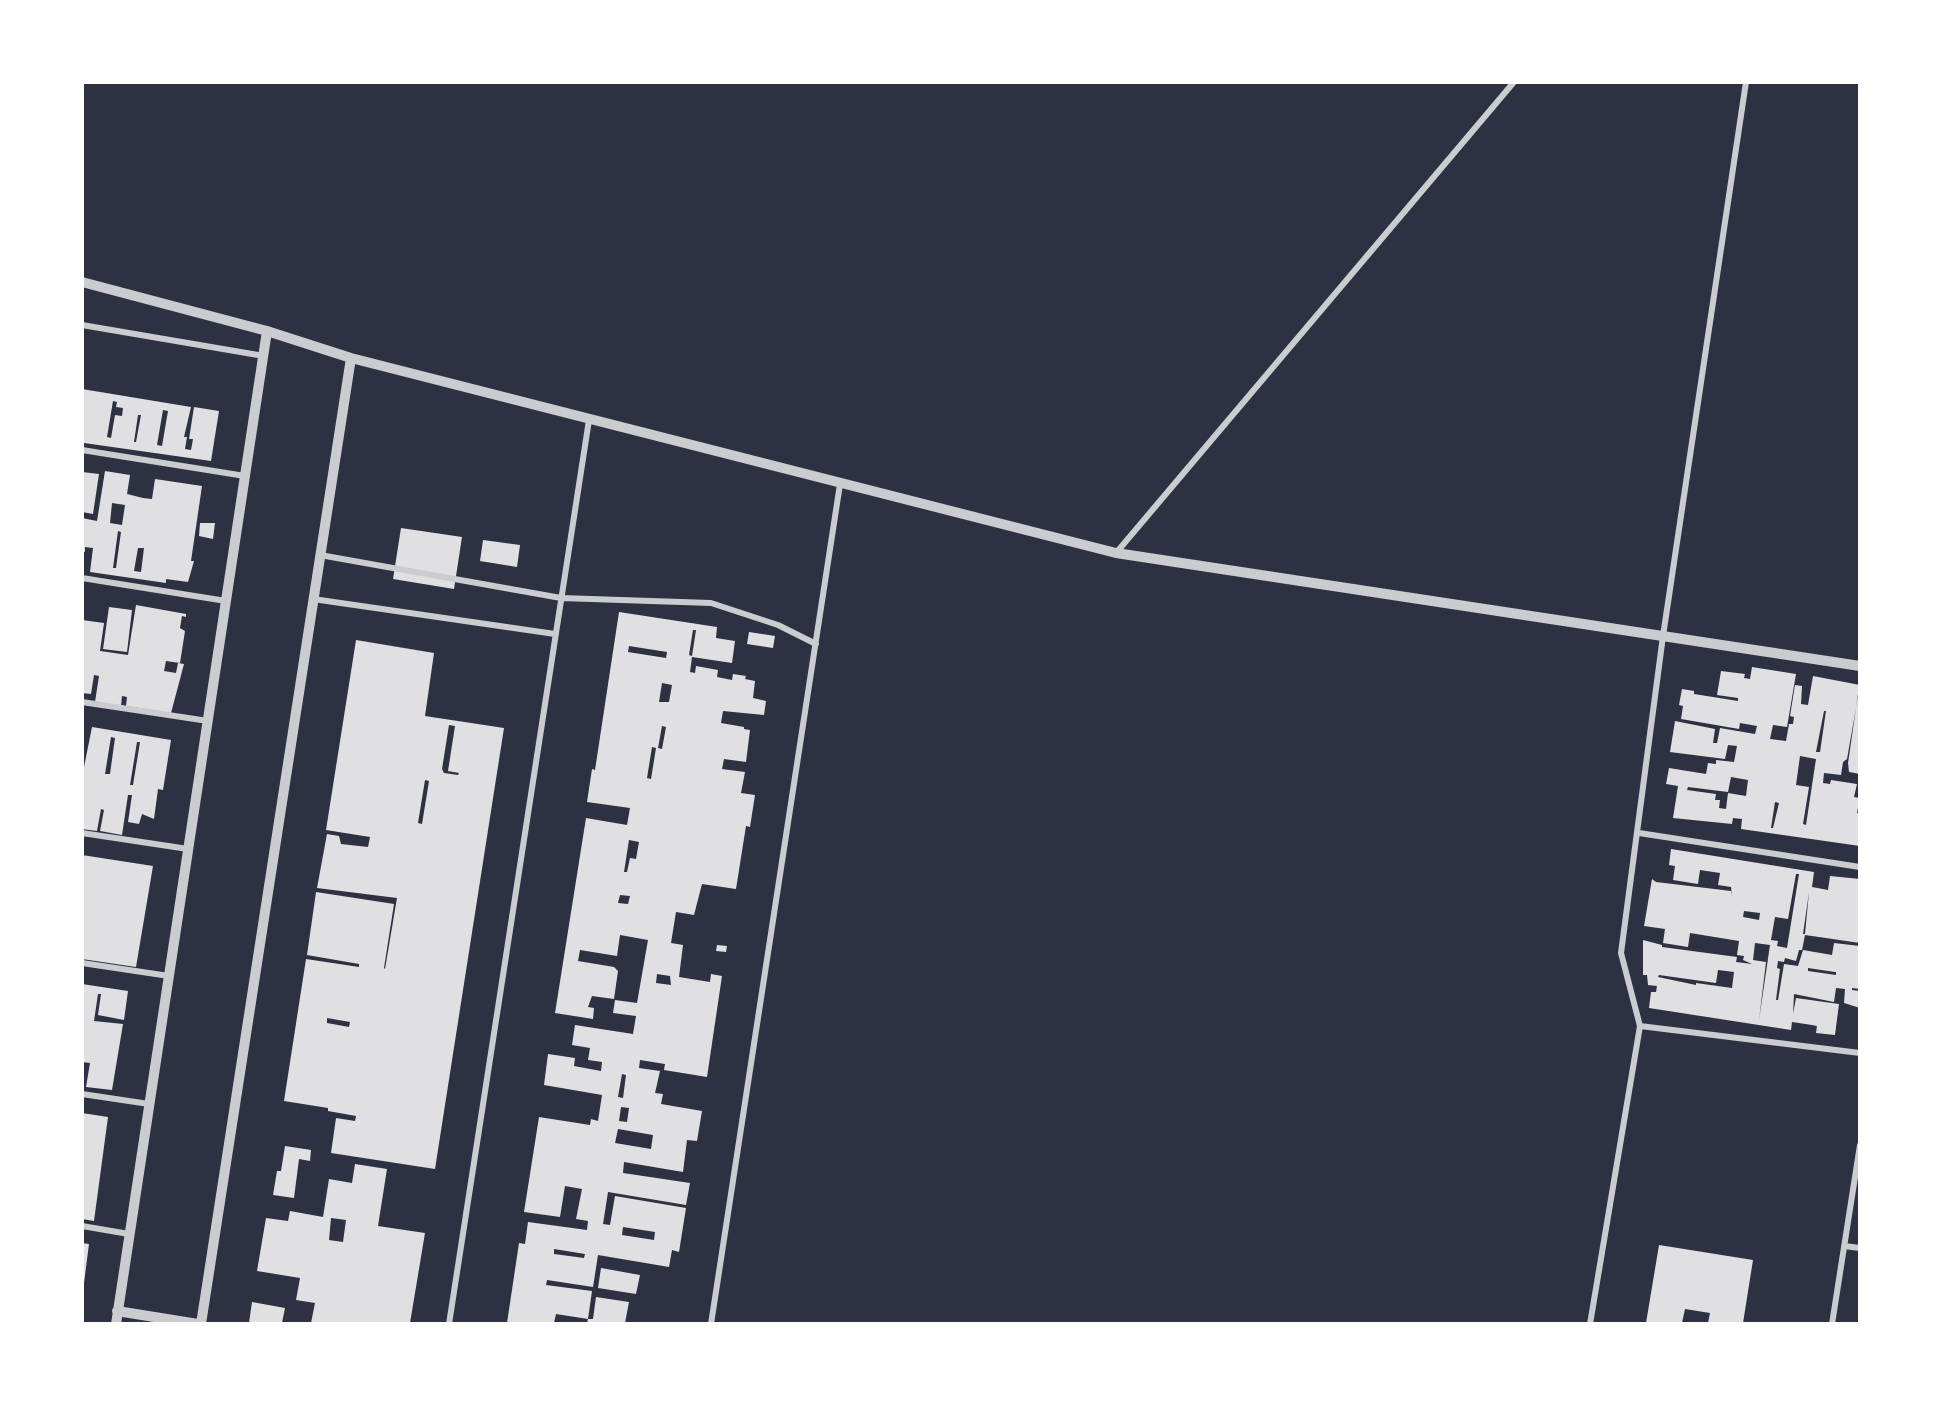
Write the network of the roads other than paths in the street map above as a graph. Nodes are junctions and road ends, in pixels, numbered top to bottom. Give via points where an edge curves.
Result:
1 (1514, 82) edge
2 (1746, 82) edge
3 (82, 282) edge
4 (82, 325) edge
5 (267, 331) junction
6 (264, 356) junction
7 (351, 358) junction
8 (589, 420) junction
9 (82, 450) edge
10 (245, 476) junction
11 (840, 484) junction
12 (1116, 553) junction
13 (320, 555) junction
14 (82, 578) edge
15 (561, 598) junction
16 (313, 599) junction
17 (226, 601) junction
18 (555, 634) junction
19 (1663, 636) junction
20 (816, 644) junction
21 (1860, 666) edge
22 (82, 702) edge
23 (208, 721) junction
24 (82, 833) edge
25 (1639, 833) junction
26 (188, 849) junction
27 (1860, 867) edge
28 (82, 963) edge
29 (169, 976) junction
30 (1640, 1026) junction
31 (1860, 1053) edge
32 (82, 1094) edge
33 (149, 1104) junction
34 (1860, 1145) edge
35 (82, 1226) edge
36 (129, 1234) junction
37 (1844, 1246) junction
38 (1860, 1248) edge
39 (117, 1311) junction
40 (116, 1323) edge
41 (199, 1323) edge
42 (449, 1323) edge
43 (711, 1323) edge
44 (1590, 1323) edge
45 (1832, 1323) edge

1 - 12 street
2 - 19 street
3 - 5 street
4 - 6 street
5 - 6 street
5 - 7 street
6 - 10 street
7 - 8 street
7 - 13 street
8 - 11 street
8 - 15 street
9 - 10 street
10 - 17 street
11 - 12 street
11 - 20 street
12 - 19 street
13 - 15 street
13 - 16 street
14 - 17 street
15 - 18 street
15 - 20 street via 711,603 778,625
16 - 18 street
16 - 41 street
17 - 23 street
18 - 42 street
19 - 21 street
19 - 25 street
20 - 43 street
22 - 23 street
23 - 26 street
24 - 26 street
25 - 27 street
25 - 30 street via 1621,953
26 - 29 street
28 - 29 street
29 - 33 street
30 - 31 street
30 - 44 street
32 - 33 street
33 - 36 street
34 - 37 street
35 - 36 street
36 - 39 street
37 - 38 street
37 - 45 street
39 - 40 street
39 - 41 street

